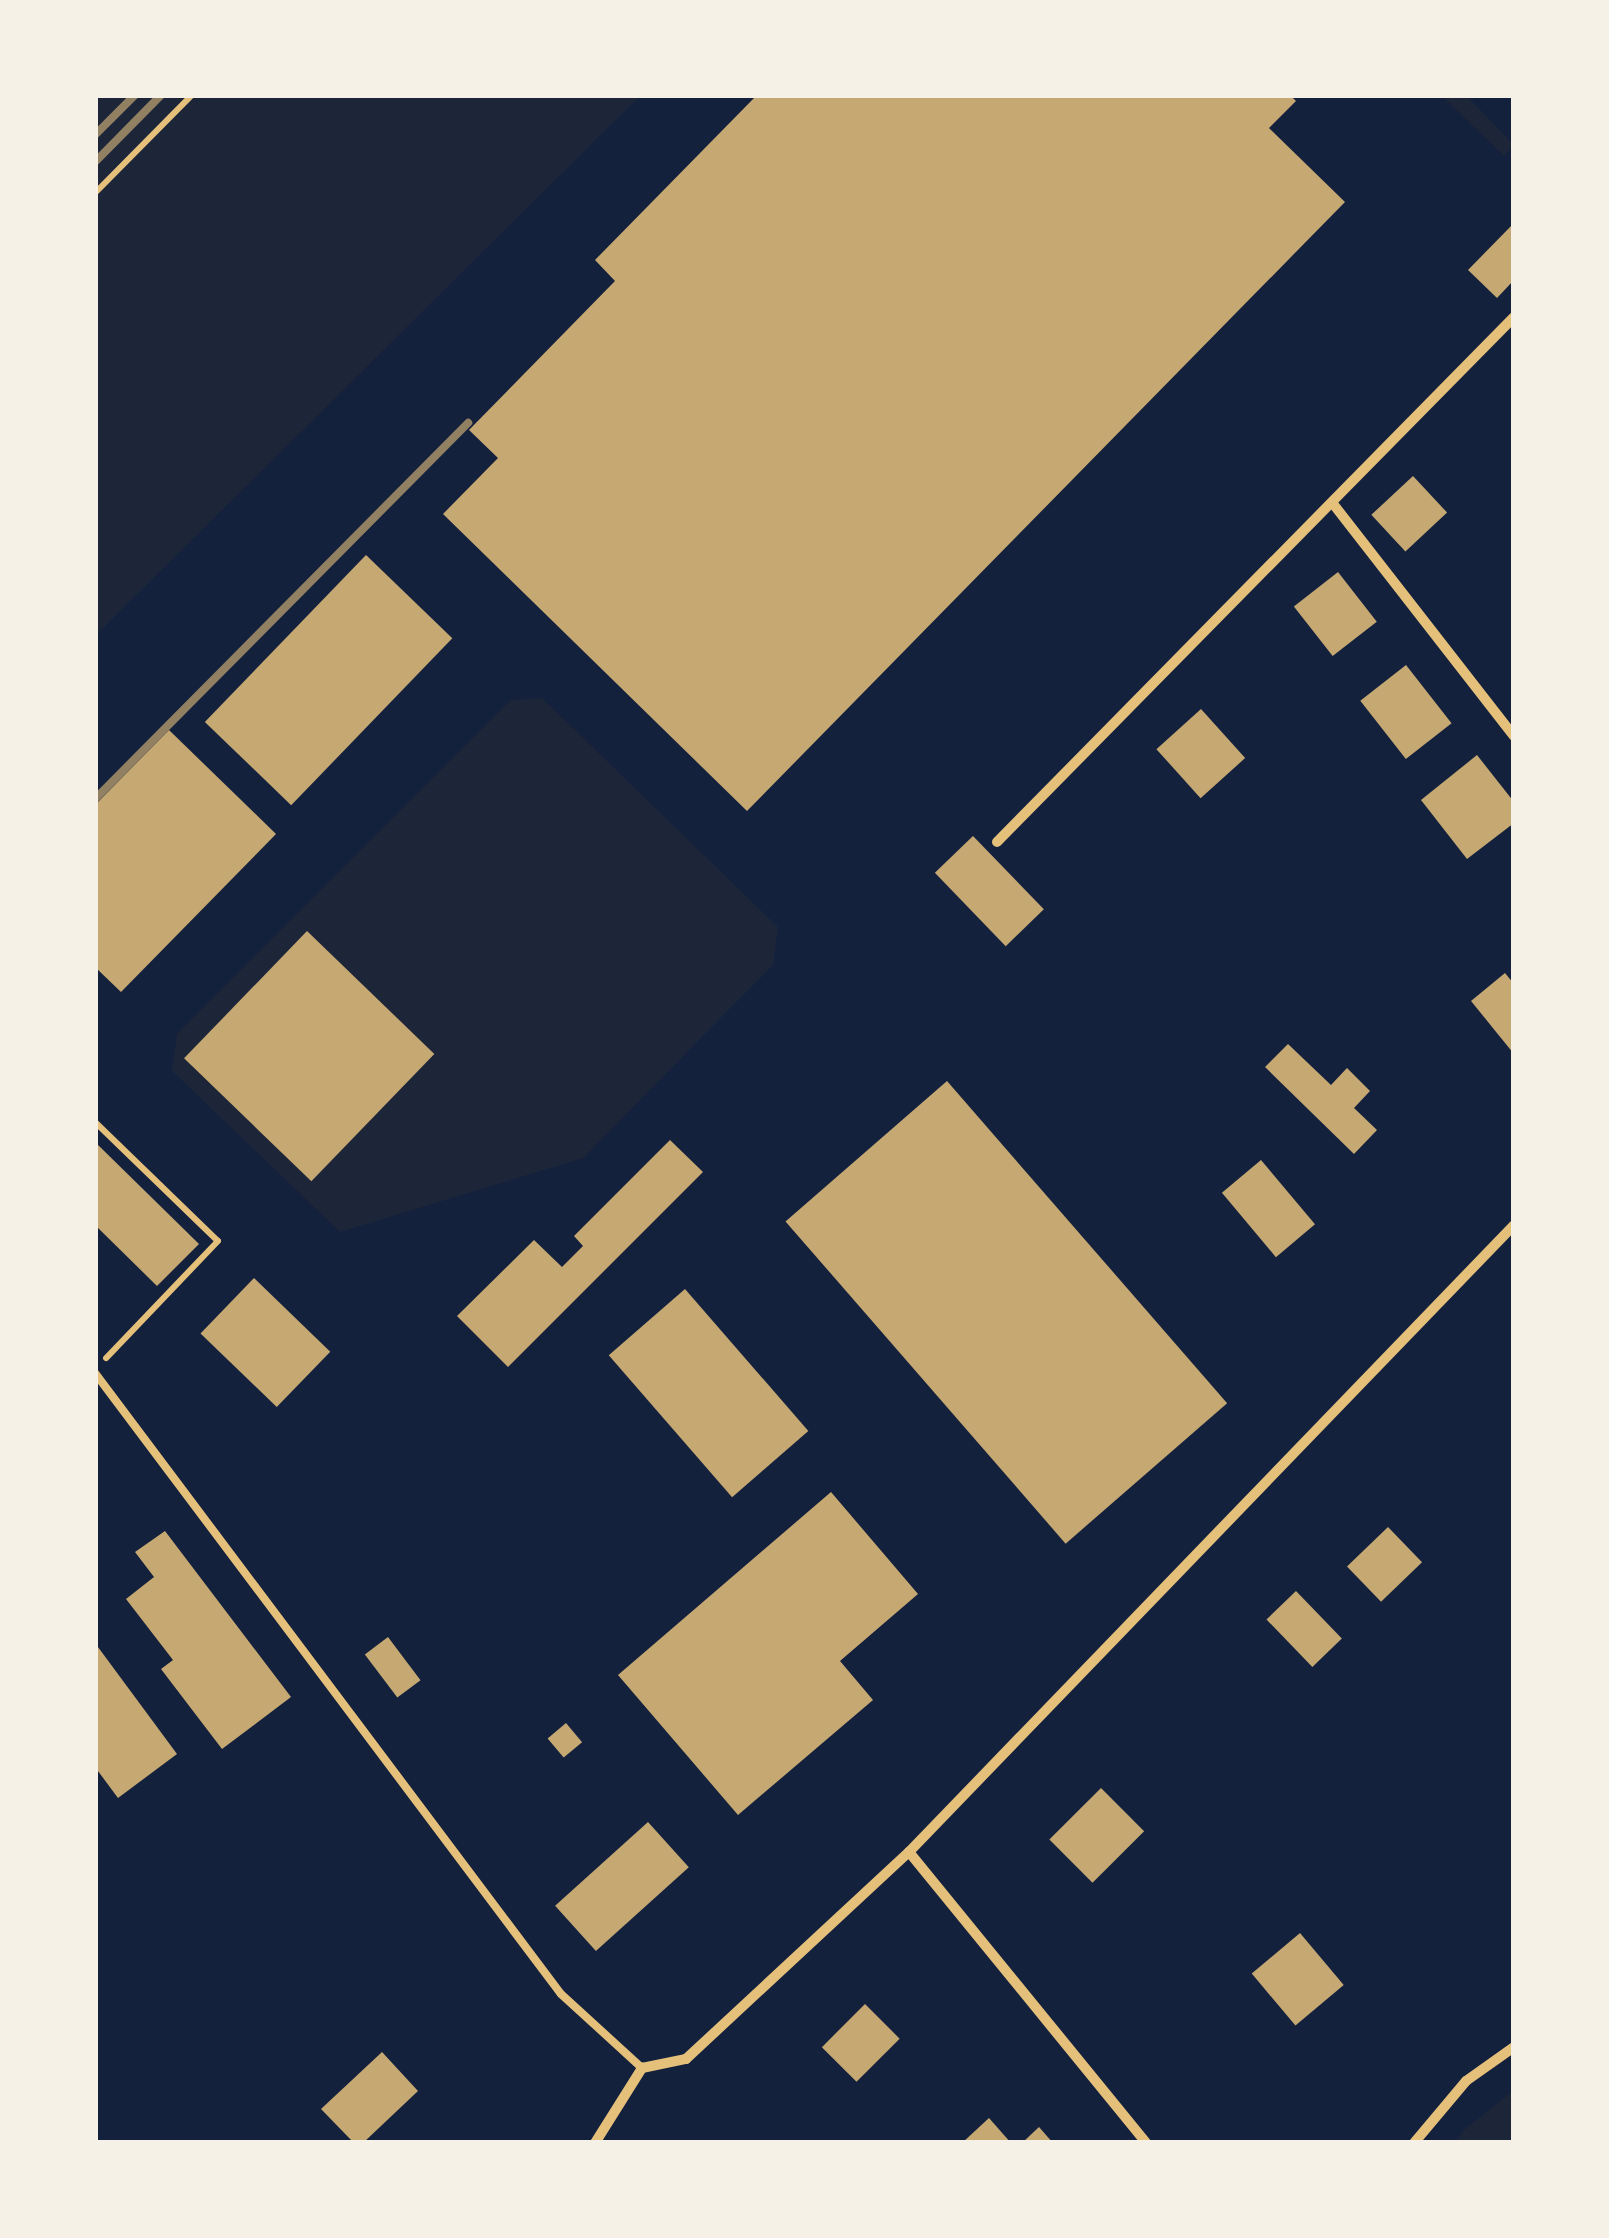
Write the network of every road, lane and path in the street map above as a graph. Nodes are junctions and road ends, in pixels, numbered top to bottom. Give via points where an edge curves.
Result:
1 (192, 95) edge
2 (95, 193) edge
3 (1514, 317) edge
4 (1334, 505) junction
5 (1514, 736) edge
6 (998, 842) dead end
7 (95, 1122) edge
8 (1514, 1225) edge
9 (95, 1372) edge
10 (909, 1852) junction
11 (1514, 2047) edge
12 (642, 2068) junction
13 (595, 2143) edge
14 (1146, 2143) edge
15 (1414, 2143) edge

1 - 2 path
3 - 4 street
4 - 5 street
4 - 6 street
7 - 9 path via 218,1241
8 - 10 street
9 - 12 lane via 561,1994
10 - 12 street via 686,2059
10 - 14 street
11 - 15 street via 1466,2081
12 - 13 street

